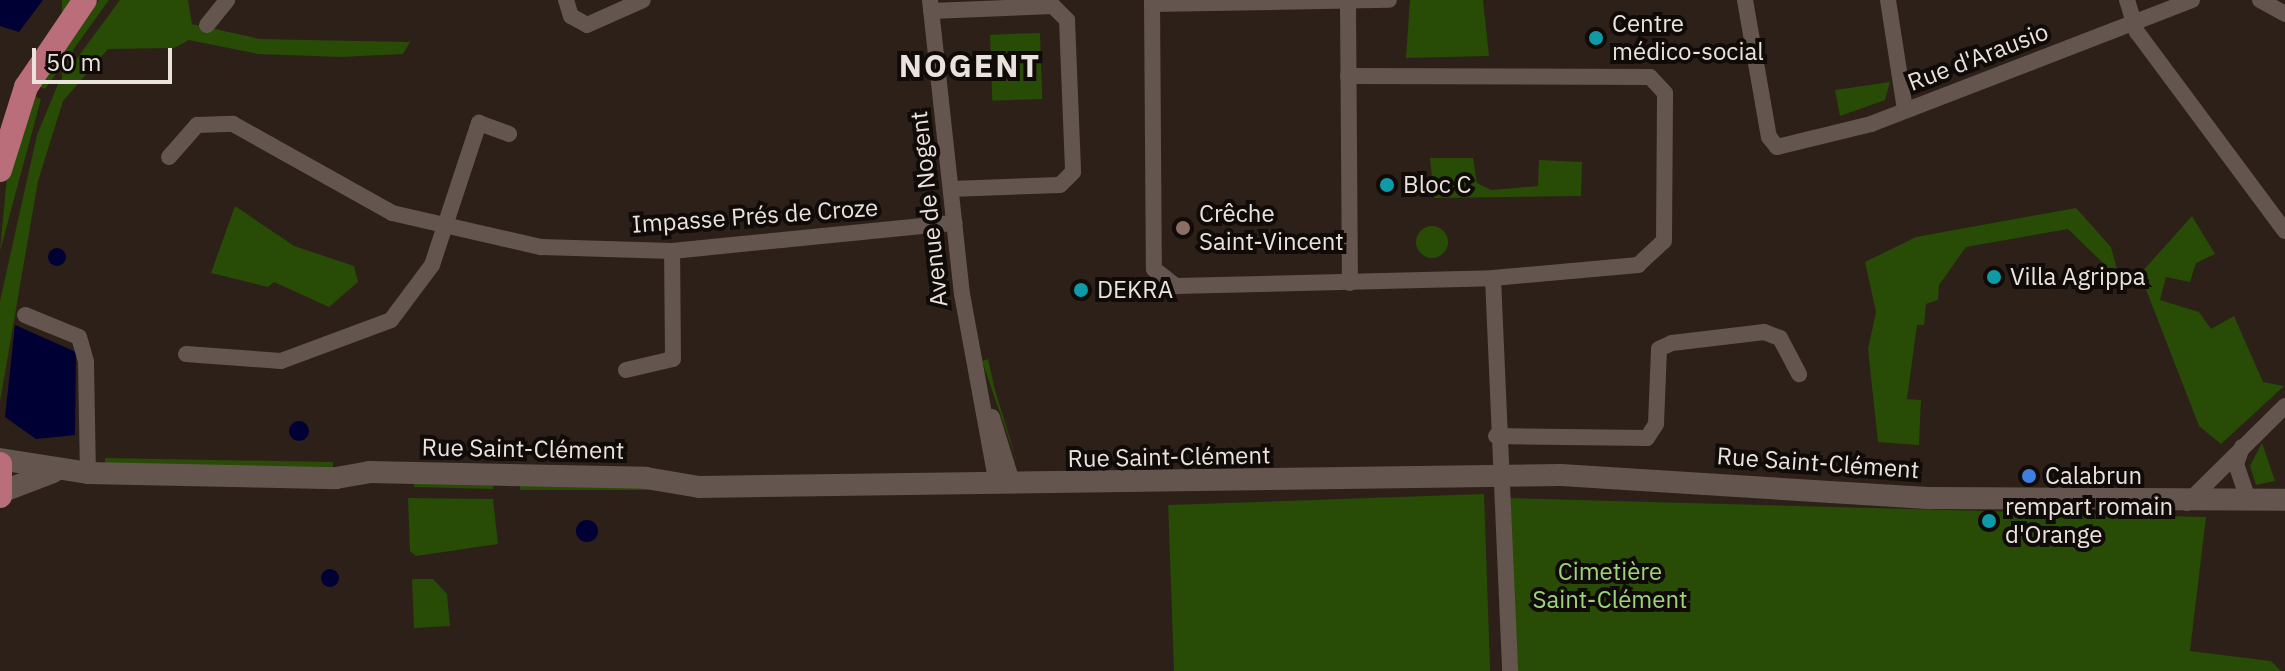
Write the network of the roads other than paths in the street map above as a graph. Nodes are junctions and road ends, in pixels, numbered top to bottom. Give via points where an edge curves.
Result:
1 (85, 0) edge
2 (227, 0) edge
3 (566, 0) edge
4 (643, 0) edge
5 (1389, 0) edge
6 (1745, 0) edge
7 (1888, 0) edge
8 (2127, 0) edge
9 (2192, 0) edge
10 (2260, 0) edge
11 (1152, 2) edge
12 (1348, 4) junction
13 (930, 6) edge
14 (2285, 14) edge
15 (2134, 22) junction
16 (207, 25) dead end
17 (1348, 76) junction
18 (1905, 110) junction
19 (509, 134) dead end
20 (169, 157) dead end
21 (0, 170) edge
22 (951, 189) junction
23 (955, 223) junction
24 (446, 227) junction
25 (2285, 231) edge
26 (672, 251) junction
27 (1493, 278) junction
28 (1350, 283) junction
29 (25, 315) dead end
30 (186, 354) dead end
31 (626, 370) dead end
32 (1799, 374) dead end
33 (2285, 406) edge
34 (1496, 436) junction
35 (2242, 447) junction
36 (0, 462) edge
37 (54, 472) junction
38 (88, 473) junction
39 (1496, 481) junction
40 (1005, 485) junction
41 (1, 494) edge
42 (2285, 500) edge
43 (2249, 502) junction
44 (2187, 503) junction
45 (1510, 671) edge

1 - 21 main road via 26,87
2 - 16 street
3 - 4 street via 571,16 587,25
5 - 12 street
6 - 18 street, Rue d'Arausio via 1769,137 1777,147
7 - 18 street
8 - 15 street
9 - 15 street, Rue d'Arausio
10 - 14 street
11 - 12 street
11 - 28 street via 1154,269 1176,286
12 - 17 street
13 - 22 street, Avenue de Nogent
13 - 22 street via 1053,6 1067,20 1073,172 1060,185
15 - 18 street, Rue d'Arausio
15 - 25 street
17 - 27 street via 1650,77 1665,93 1664,241 1638,265
17 - 28 street
19 - 24 street via 479,123
20 - 24 street, Impasse Prés de Croze via 197,125 233,124 392,213
22 - 23 street, Avenue de Nogent
23 - 26 street, Impasse Prés de Croze
23 - 40 street, Avenue de Nogent via 974,365
24 - 26 street, Impasse Prés de Croze via 541,247
24 - 30 street via 414,293 391,320 358,338 281,361
26 - 31 street via 673,359
27 - 28 street
27 - 34 street
29 - 38 street via 79,337 86,362
32 - 34 street via 1780,338 1764,332 1672,343 1659,349 1656,424 1647,438
33 - 35 street
34 - 39 street
35 - 43 street via 2236,464
35 - 44 street
36 - 37 main road, Rue Saint-Clément
36 - 41 main road
37 - 38 main road, Rue Saint-Clément
37 - 41 main road, Rue Saint-Clément
38 - 40 main road, Rue Saint-Clément via 646,478 712,487
39 - 40 main road, Rue Saint-Clément
39 - 44 main road, Rue Saint-Clément via 1561,475 1931,498
39 - 45 street
42 - 43 main road, Rue Saint-Clément
43 - 44 main road, Rue Saint-Clément

